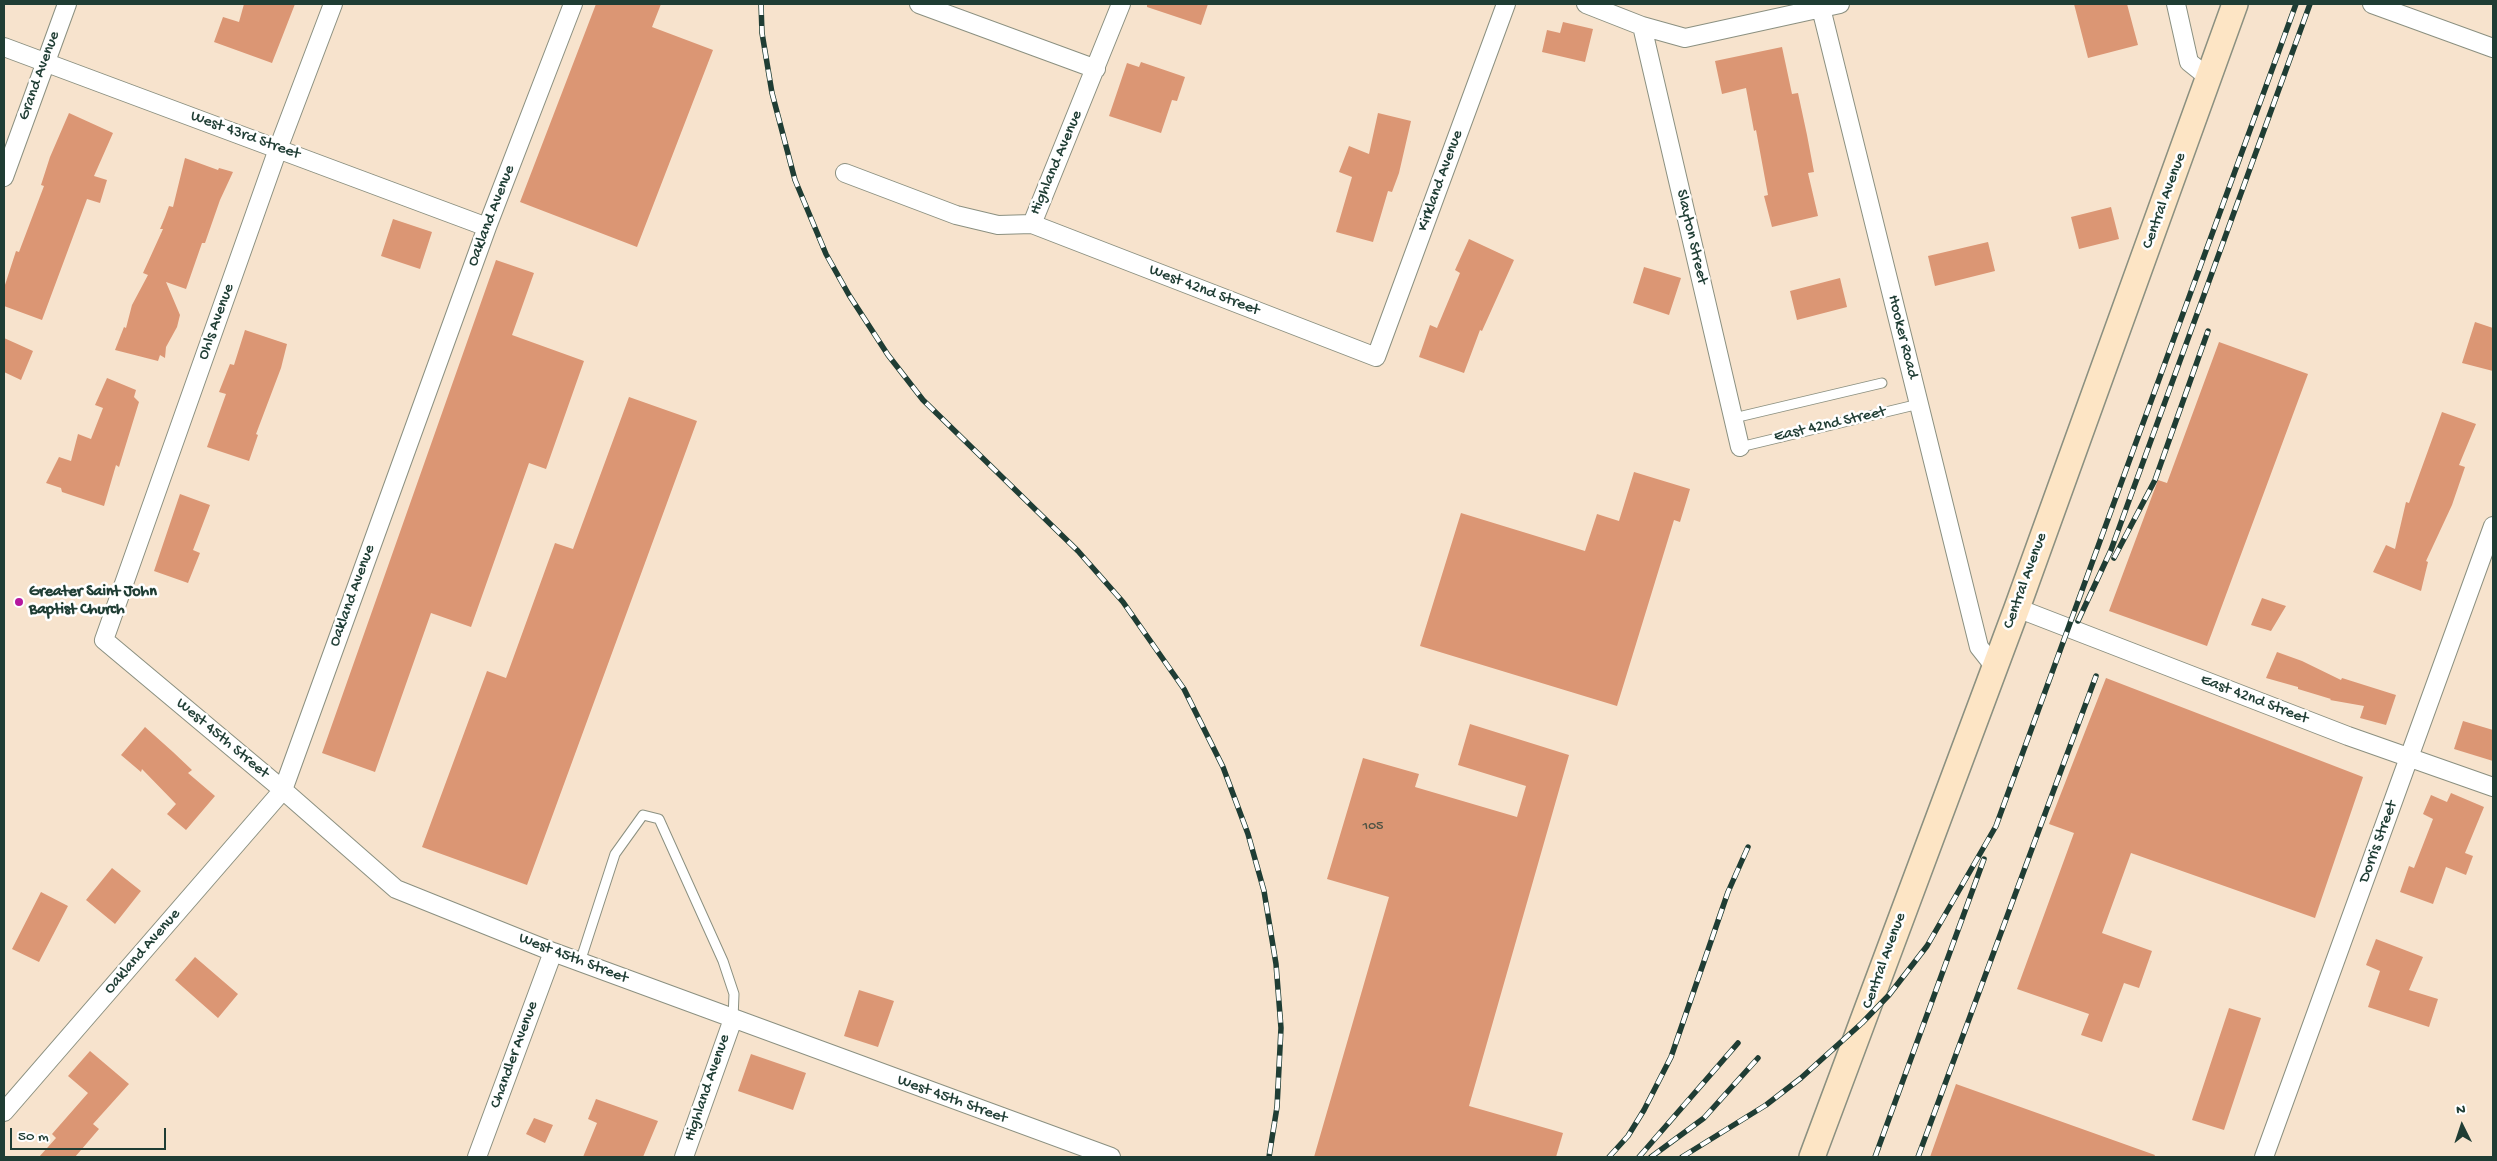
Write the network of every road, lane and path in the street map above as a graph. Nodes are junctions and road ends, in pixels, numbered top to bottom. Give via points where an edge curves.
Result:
1 (67, 4) edge
2 (333, 4) edge
3 (573, 4) edge
4 (919, 4) edge
5 (1121, 4) edge
6 (1506, 4) edge
7 (1586, 4) edge
8 (1840, 4) edge
9 (2176, 4) edge
10 (2236, 4) edge
11 (2372, 4) edge
12 (1821, 6) edge
13 (1642, 26) junction
14 (4, 46) edge
15 (2493, 48) edge
16 (45, 62) junction
17 (1096, 69) junction
18 (2209, 78) junction
19 (278, 148) junction
20 (844, 173) dead end
21 (4, 176) edge
22 (1032, 224) junction
23 (487, 227) junction
24 (1376, 357) joint
25 (1882, 383) dead end
26 (1919, 404) junction
27 (1734, 418) junction
28 (1740, 447) joint
29 (2493, 526) edge
30 (2017, 608) junction
31 (104, 640) joint
32 (1994, 666) junction
33 (2410, 756) junction
34 (2493, 787) edge
35 (283, 790) junction
36 (553, 952) junction
37 (580, 962) junction
38 (732, 1019) junction
39 (4, 1112) edge
40 (1072, 1151) edge
41 (477, 1157) edge
42 (684, 1157) edge
43 (1111, 1157) edge
44 (1812, 1157) edge
45 (2264, 1157) edge

1 - 16 street, Grand Avenue
2 - 19 street, Ohls Avenue
3 - 23 street, Oakland Avenue
4 - 17 street
5 - 17 street, Highland Avenue
6 - 24 street, Kirkland Avenue
7 - 13 street
8 - 12 street
9 - 18 street via 2189,62
10 - 18 street, Central Avenue
11 - 15 street
12 - 13 street via 1685,38
12 - 26 street, Hooker Road
13 - 27 street, Slayton Street
14 - 16 street, West 43rd Street
16 - 19 street, West 43rd Street
16 - 21 street, Grand Avenue
17 - 22 street, Highland Avenue
18 - 30 street, Central Avenue
19 - 23 street, West 43rd Street
19 - 31 street, Ohls Avenue
20 - 22 street, Highland Avenue via 956,215 998,225
22 - 24 street, West 42nd Street
23 - 35 street, Oakland Avenue
25 - 27 lane
26 - 28 lane, East 42nd Street
26 - 32 street, Hooker Road via 1979,647
27 - 28 street, Slayton Street
29 - 33 street, Dorris Street
30 - 32 street, Central Avenue
30 - 33 street, East 42nd Street via 2348,736
31 - 35 street, West 45th Street
32 - 44 street, Central Avenue
33 - 34 street, East 42nd Street
33 - 45 street, Dorris Street
35 - 36 street, West 45th Street via 396,889
35 - 39 street, Oakland Avenue
36 - 37 street, West 45th Street
36 - 41 street, Chandler Avenue
37 - 38 street, West 45th Street
37 - 38 lane via 615,854 643,815 659,819 723,962 734,994
38 - 40 street, West 45th Street
38 - 42 street, Highland Avenue
40 - 43 street, West 45th Street

